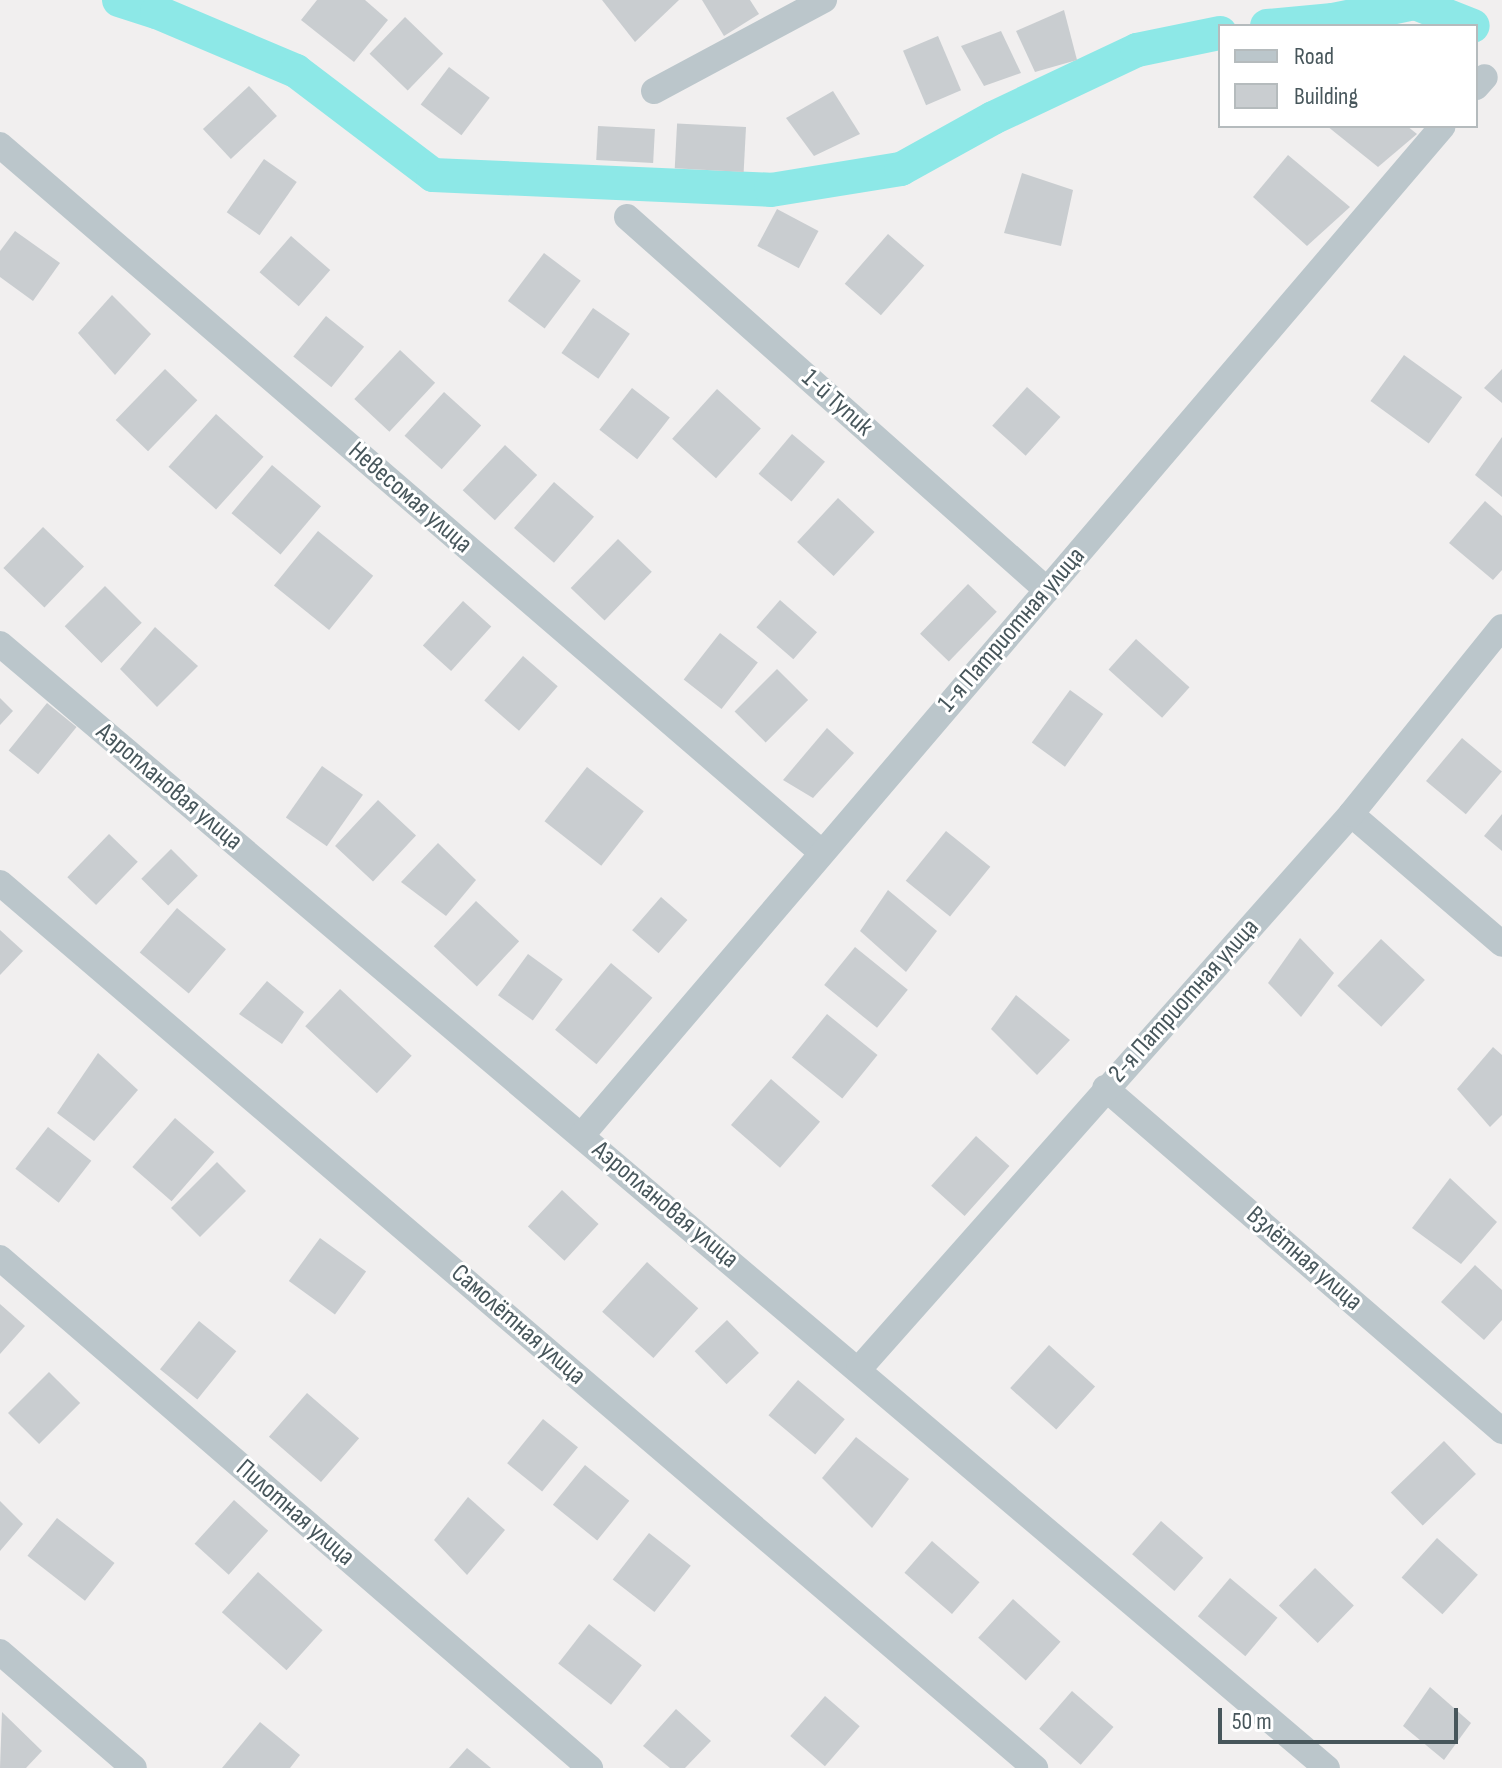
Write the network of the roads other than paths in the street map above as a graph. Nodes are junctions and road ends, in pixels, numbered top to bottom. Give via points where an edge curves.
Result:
1 (824, 0) edge
2 (654, 91) dead end
3 (1441, 128) edge
4 (0, 145) edge
5 (627, 217) dead end
6 (1047, 590) junction
7 (1502, 627) edge
8 (0, 644) edge
9 (1351, 814) junction
10 (821, 852) junction
11 (0, 883) edge
12 (1502, 944) edge
13 (1105, 1088) junction
14 (582, 1135) junction
15 (0, 1258) edge
16 (859, 1369) junction
17 (1502, 1431) edge
18 (0, 1652) edge
19 (134, 1768) edge
20 (590, 1768) edge
21 (1035, 1768) edge
22 (1327, 1768) edge

1 - 2 street
3 - 6 street, 1-я Патриотная улица
4 - 10 street, Невесомая улица
5 - 6 street, 1-й Тупик
6 - 10 street, 1-я Патриотная улица
7 - 9 street, 2-я Патриотная улица
8 - 14 street, Аэроплановая улица
9 - 12 street
9 - 13 street, 2-я Патриотная улица
10 - 14 street, 1-я Патриотная улица
11 - 21 street, Самолётная улица
13 - 16 street, 2-я Патриотная улица
13 - 17 street, Взлётная улица
14 - 16 street, Аэроплановая улица
15 - 20 street, Пилотная улица
16 - 22 street, Аэроплановая улица
18 - 19 street

